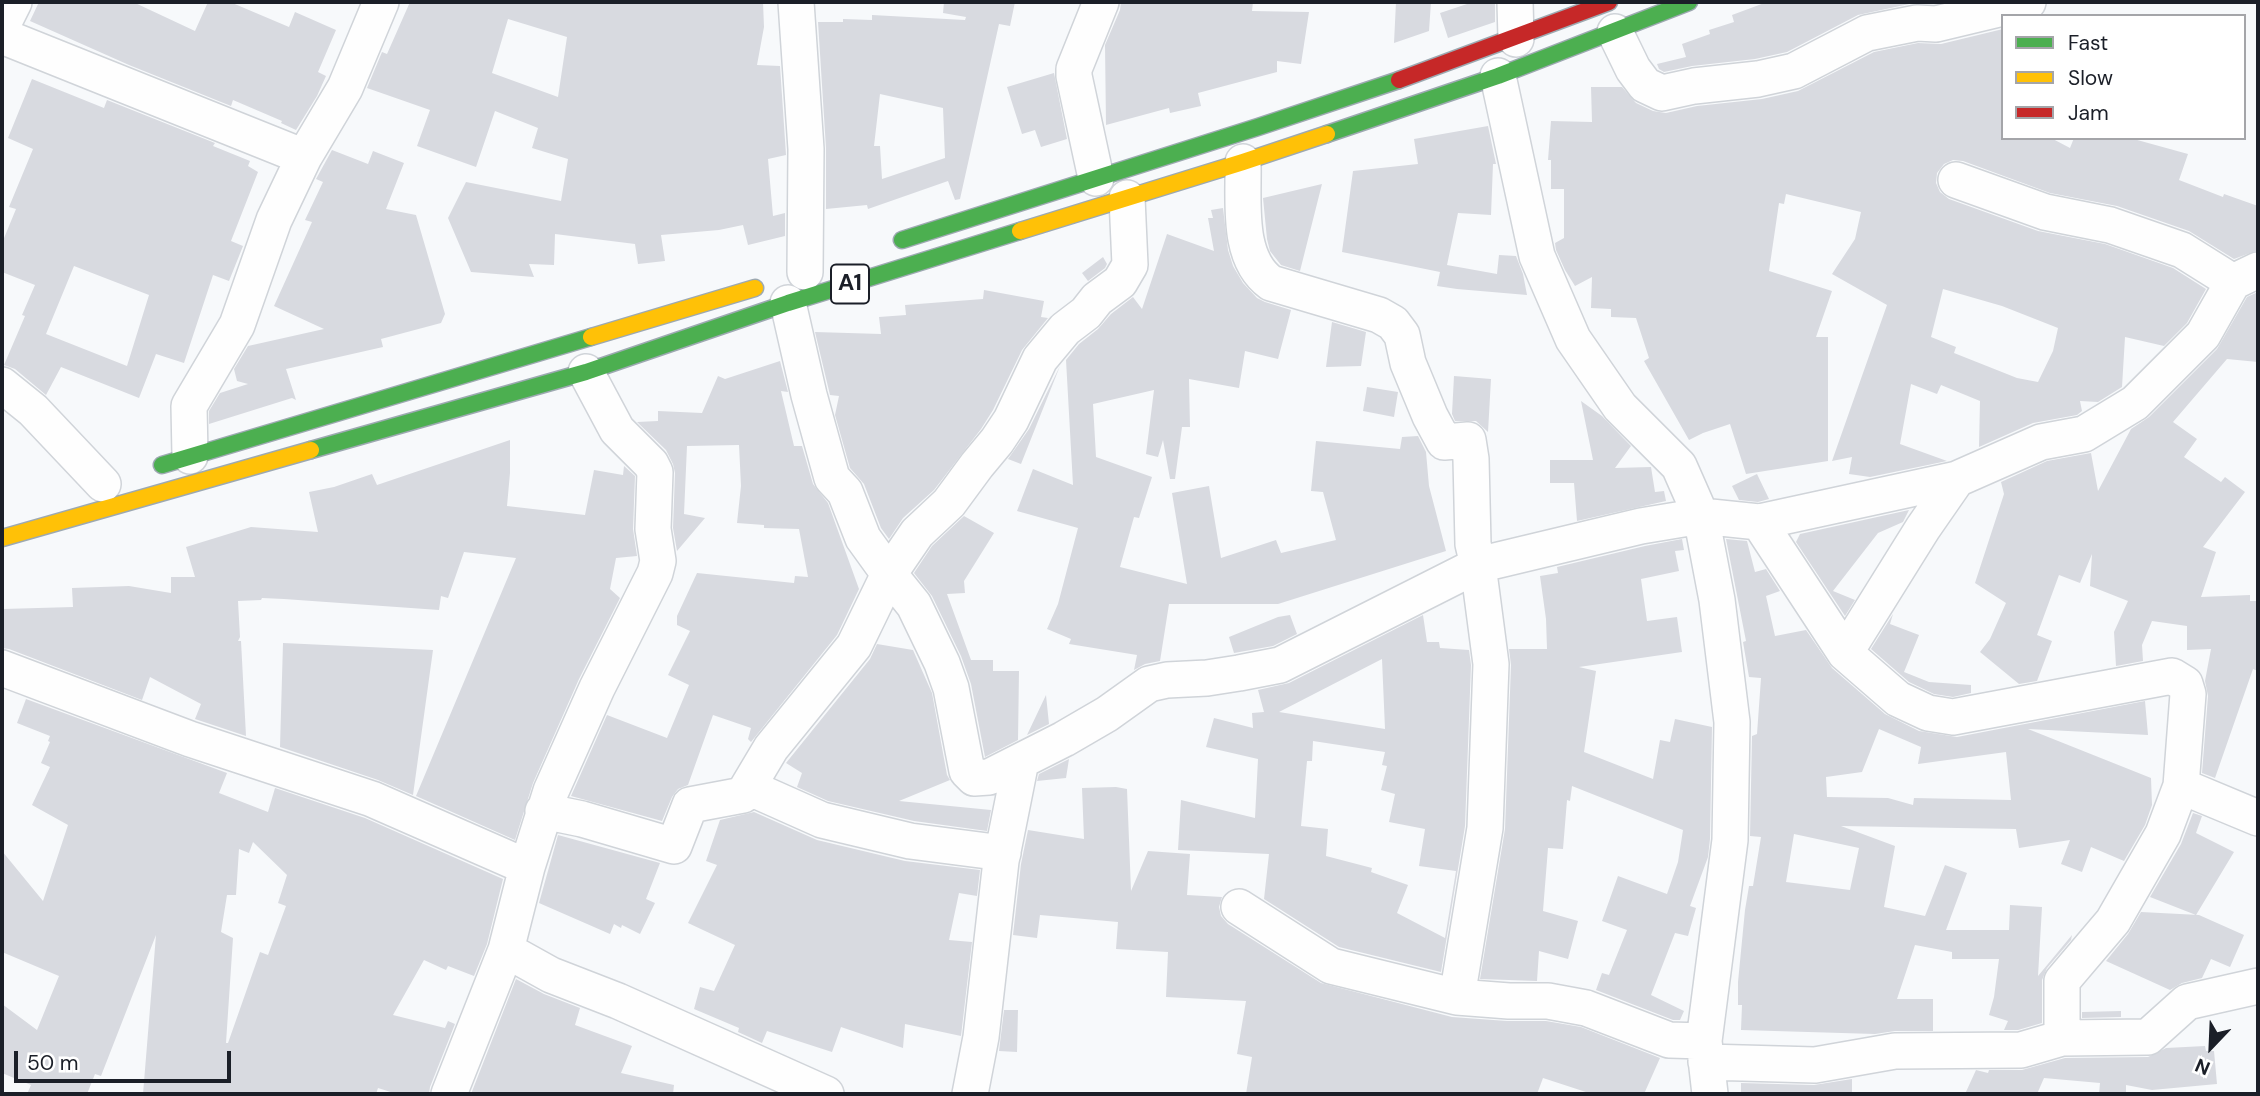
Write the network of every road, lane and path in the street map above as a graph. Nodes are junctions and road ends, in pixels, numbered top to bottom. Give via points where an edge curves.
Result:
1 (14, 2) edge
2 (381, 2) edge
3 (796, 2) edge
4 (1101, 2) edge
5 (1515, 2) edge
6 (1689, 2) edge
7 (2028, 2) edge
8 (1612, 17) edge
9 (2, 26) edge
10 (2, 36) edge
11 (1516, 39) junction
12 (1498, 76) junction
13 (303, 157) junction
14 (1243, 162) junction
15 (1096, 178) junction
16 (1956, 180) dead end
17 (1127, 198) junction
18 (884, 246) dead end
19 (2246, 276) edge
20 (795, 280) junction
21 (586, 372) junction
22 (2, 386) edge
23 (190, 456) junction
24 (153, 468) dead end
25 (1957, 479) junction
26 (103, 484) dead end
27 (1701, 516) junction
28 (1759, 522) junction
29 (2, 538) edge
30 (1478, 565) junction
31 (889, 574) junction
32 (1845, 653) junction
33 (2, 668) edge
34 (1021, 761) junction
35 (2182, 786) junction
36 (748, 788) junction
37 (544, 811) junction
38 (2258, 818) edge
39 (1003, 853) junction
40 (527, 867) junction
41 (1239, 907) dead end
42 (506, 950) junction
43 (2258, 986) edge
44 (1457, 997) junction
45 (2062, 1038) junction
46 (1707, 1066) edge
47 (449, 1094) edge
48 (826, 1094) edge
49 (970, 1094) edge

1 - 9 street
2 - 13 street via 345,88
3 - 20 street via 806,149
4 - 15 street via 1074,69
5 - 11 street
6 - 8 highway, A1
7 - 8 street via 1936,24 1867,33 1794,71 1662,93 1645,85 1633,69
8 - 11 highway, A1
8 - 12 highway, A1
10 - 13 street
11 - 15 highway, A1 via 1276,123
12 - 14 highway, A1
12 - 27 street via 1538,256 1573,339 1620,407 1678,466
13 - 23 street via 274,220 237,325 189,406
14 - 17 highway, A1
14 - 30 street via 1245,225 1249,255 1257,271 1271,283 1393,323 1402,335 1408,363 1444,442 1468,440
15 - 18 highway, A1
16 - 19 street via 2045,212 2110,225
17 - 20 highway, A1
17 - 31 street via 1130,264 1120,282 1065,329 1041,359 1012,420 949,503 916,533
19 - 25 street via 2203,335 2135,403 2084,435 2041,442
20 - 21 highway, A1
20 - 23 highway, A1
20 - 31 street via 809,395 832,478 845,492 863,537
21 - 29 highway, A1
21 - 37 street via 617,430 652,464 657,561
22 - 26 street via 33,410
23 - 24 highway, A1
25 - 28 street
25 - 32 street
27 - 28 street
27 - 30 street
27 - 46 street via 1732,722 1730,839
28 - 32 street
30 - 34 street via 1280,665 1149,684 1107,714
30 - 44 street via 1491,664 1485,828
31 - 34 street via 914,604 943,663 970,776 989,777
31 - 36 street via 854,646 771,748
32 - 35 street via 1898,699 1928,713 1953,717 2172,676 2185,684 2188,694
33 - 40 street via 190,739 372,799
34 - 39 street
35 - 38 street
35 - 45 street via 2163,834 2113,921 2062,981
36 - 37 street via 743,795 690,805 674,846
36 - 39 street via 822,820 910,841
37 - 40 street
39 - 49 street
40 - 42 street
41 - 44 street via 1331,966
42 - 47 street
42 - 48 street via 551,975
43 - 45 street via 2187,1002 2148,1037
44 - 46 street via 1548,1001 1586,1008 1669,1040
45 - 46 street via 2021,1050 1895,1051 1815,1065

